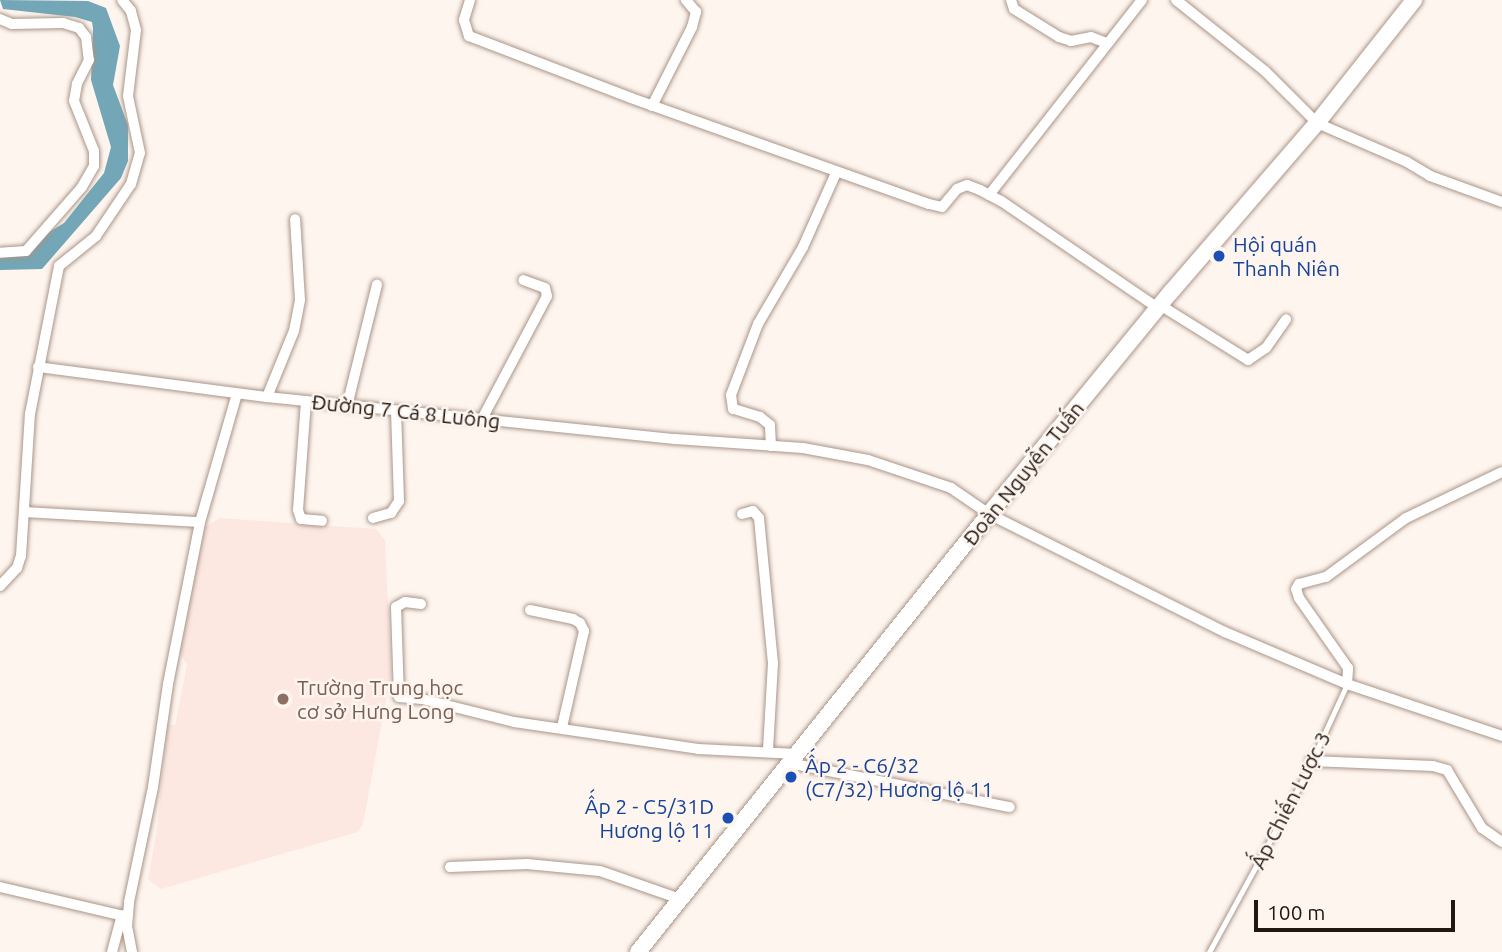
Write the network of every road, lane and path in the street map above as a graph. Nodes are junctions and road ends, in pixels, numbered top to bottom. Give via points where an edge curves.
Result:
1 (122, 0) edge
2 (470, 0) edge
3 (686, 0) edge
4 (1011, 0) edge
5 (1142, 0) edge
6 (1176, 0) edge
7 (1414, 0) edge
8 (0, 19) edge
9 (1107, 43) junction
10 (652, 106) junction
11 (1317, 123) junction
12 (836, 173) junction
13 (989, 195) junction
14 (1502, 202) edge
15 (295, 219) dead end
16 (0, 253) edge
17 (523, 280) dead end
18 (377, 285) dead end
19 (1159, 307) junction
20 (1286, 319) dead end
21 (38, 367) junction
22 (237, 394) junction
23 (267, 397) junction
24 (306, 401) junction
25 (347, 406) junction
26 (396, 411) junction
27 (481, 419) junction
28 (771, 446) junction
29 (1502, 472) edge
30 (24, 512) junction
31 (742, 513) dead end
32 (989, 514) junction
33 (373, 518) dead end
34 (322, 521) dead end
35 (200, 522) junction
36 (0, 586) edge
37 (421, 604) dead end
38 (530, 610) dead end
39 (1347, 684) junction
40 (562, 727) junction
41 (1502, 736) edge
42 (768, 751) junction
43 (793, 759) junction
44 (1311, 761) junction
45 (1010, 807) dead end
46 (1502, 842) edge
47 (450, 867) dead end
48 (0, 887) edge
49 (680, 900) junction
50 (125, 916) junction
51 (112, 952) edge
52 (132, 952) edge
53 (638, 952) edge
54 (1209, 952) edge

1 - 21 street via 131,11 136,30 128,96 140,153 131,184 96,236 59,266
2 - 10 street via 464,20 469,36
3 - 10 street via 696,12 692,27
4 - 9 street via 1014,9 1059,37 1071,41 1091,37
5 - 9 street
6 - 11 street via 1265,71
7 - 11 main road, Đoàn Nguyễn Tuấn
8 - 16 street via 12,24 63,23 79,28 86,37 89,60 74,101 94,150 94,166 82,187 26,251
9 - 13 street
10 - 12 street
11 - 14 street via 1430,176
11 - 19 main road, Đoàn Nguyễn Tuấn
12 - 13 street via 943,207 957,189 967,185
12 - 28 street via 803,247 758,324 731,396 733,409 760,417 769,425
13 - 19 street
15 - 23 street via 300,300 294,331
17 - 27 street via 545,288 547,296
18 - 25 street
19 - 20 street via 1248,360 1266,348
19 - 32 main road, Đoàn Nguyễn Tuấn
21 - 22 street, Đường 7 Cá 8 Luông
21 - 30 street
22 - 23 street, Đường 7 Cá 8 Luông
22 - 35 street
23 - 24 street, Đường 7 Cá 8 Luông
24 - 25 street, Đường 7 Cá 8 Luông
24 - 34 street via 298,510 301,519
25 - 26 street, Đường 7 Cá 8 Luông
26 - 27 street, Đường 7 Cá 8 Luông
26 - 33 street via 399,501 391,513
27 - 28 street, Đường 7 Cá 8 Luông
28 - 32 street, Đường 7 Cá 8 Luông via 868,460 915,473 951,488
29 - 39 street via 1406,518 1326,577 1299,584 1299,598 1348,668
30 - 35 street
30 - 36 street via 17,568
31 - 42 street via 753,511 759,518 774,663
32 - 39 street, Đường 7 Cá 8 Luông via 1225,632
32 - 43 main road, Đoàn Nguyễn Tuấn
35 - 50 street
37 - 40 street via 405,602 396,607 399,698
38 - 40 street via 573,619 584,631
39 - 41 street, Đường 7 Cá 8 Luông
39 - 44 lane, Ấp Chiến Lược 3
40 - 42 street via 698,748
42 - 43 street
43 - 45 street
43 - 49 main road, Đoàn Nguyễn Tuấn
44 - 46 street via 1447,770 1482,828
44 - 54 lane, Ấp Chiến Lược 3
47 - 49 street via 527,864 600,871
48 - 50 street
49 - 53 main road, Đoàn Nguyễn Tuấn
50 - 51 street
50 - 52 street

